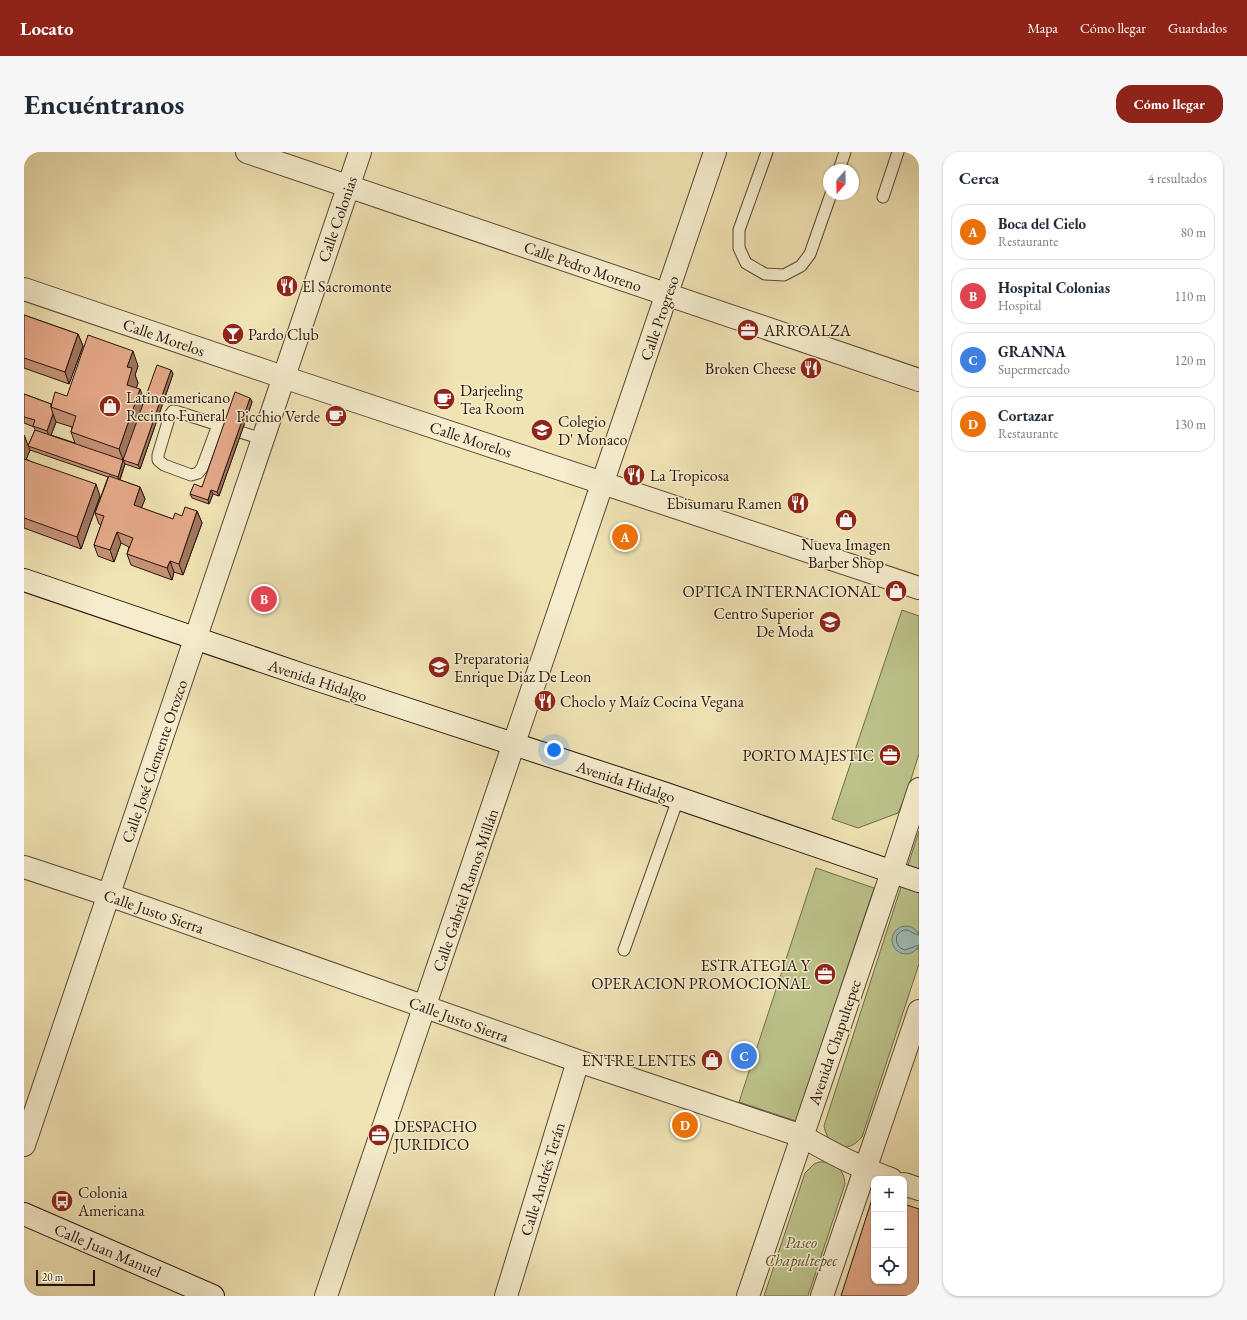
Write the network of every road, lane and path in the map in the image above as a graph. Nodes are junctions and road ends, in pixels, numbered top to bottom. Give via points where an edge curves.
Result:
1 (247, 152) edge
2 (360, 152) edge
3 (715, 152) edge
4 (767, 152) edge
5 (845, 152) edge
6 (898, 152) edge
7 (841, 164) edge
8 (349, 186) junction
9 (883, 197) dead end
10 (829, 200) edge
11 (24, 289) edge
12 (667, 294) junction
13 (283, 377) junction
14 (919, 380) edge
15 (218, 425) junction
16 (262, 439) junction
17 (603, 483) junction
18 (24, 580) edge
19 (919, 588) edge
20 (195, 638) junction
21 (514, 745) junction
22 (919, 788) edge
23 (678, 799) junction
24 (24, 867) edge
25 (892, 872) junction
26 (919, 881) edge
27 (109, 895) junction
28 (624, 950) dead end
29 (425, 1007) junction
30 (919, 1011) edge
31 (578, 1061) junction
32 (802, 1136) junction
33 (24, 1145) edge
34 (865, 1170) junction
35 (882, 1176) edge
36 (907, 1185) edge
37 (919, 1189) edge
38 (24, 1214) edge
39 (213, 1296) edge
40 (326, 1296) edge
41 (506, 1296) edge
42 (748, 1296) edge
43 (822, 1296) edge

1 - 8 street, Calle Pedro Moreno
2 - 8 street, Calle Colonias
3 - 12 street, Calle Progreso
4 - 10 lane via 739,230 739,248 746,263 764,274 784,275 801,266 810,254
5 - 7 lane
6 - 9 lane
8 - 12 street, Calle Pedro Moreno
8 - 13 street, Calle Colonias
11 - 13 street, Calle Morelos
12 - 14 street, Calle Pedro Moreno
12 - 17 street, Calle Progreso
13 - 16 street, Calle José Clemente Orozco
13 - 17 street, Calle Morelos
15 - 15 lane via 173,412 158,460 164,465 191,475 198,473
15 - 16 lane
16 - 20 street, Calle José Clemente Orozco
17 - 19 street, Calle Morelos
17 - 21 street, Calle Gabriel Ramos Millán
18 - 20 street, Avenida Hidalgo
20 - 21 street, Avenida Hidalgo
20 - 27 street, Calle José Clemente Orozco
21 - 23 street, Avenida Hidalgo
21 - 29 street, Calle Gabriel Ramos Millán
22 - 25 street, Avenida Chapultepec
23 - 25 street, Avenida Hidalgo
23 - 28 lane
24 - 27 street, Calle Justo Sierra
25 - 26 street, Avenida Hidalgo
25 - 32 street, Avenida Chapultepec
27 - 29 street, Calle Justo Sierra
27 - 33 street, Calle José Clemente Orozco
29 - 31 street, Calle Justo Sierra
29 - 40 street, Calle Gabriel Ramos Millán
30 - 34 street
31 - 32 street, Calle Justo Sierra
31 - 41 street, Calle Andrés Terán
32 - 34 street, Calle Justo Sierra
32 - 42 street, Avenida Chapultepec
34 - 35 street, Calle Justo Sierra
34 - 43 street
36 - 37 street
38 - 39 street, Calle Juan Manuel

